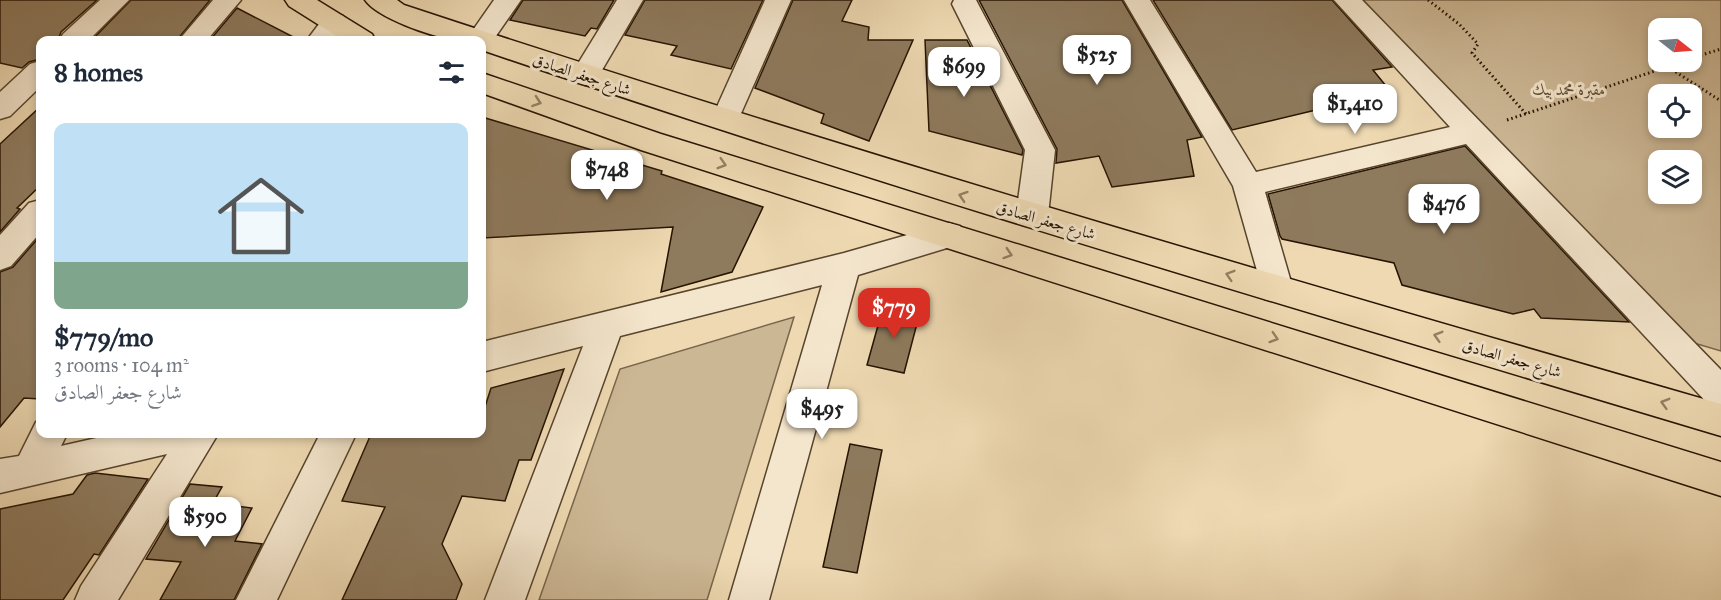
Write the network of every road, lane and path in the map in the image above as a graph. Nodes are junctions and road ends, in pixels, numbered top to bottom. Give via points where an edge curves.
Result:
1 (116, 0) edge
2 (228, 0) edge
3 (298, 0) edge
4 (378, 0) edge
5 (508, 0) edge
6 (630, 0) edge
7 (778, 0) edge
8 (1137, 0) edge
9 (1347, 0) edge
10 (1428, 0) edge
11 (965, 4) dead end
12 (327, 31) edge
13 (77, 36) edge
14 (196, 36) edge
15 (346, 36) edge
16 (468, 36) edge
17 (482, 36) edge
18 (486, 42) edge
19 (1721, 48) edge
20 (1702, 55) edge
21 (1652, 72) edge
22 (1675, 72) edge
23 (36, 75) edge
24 (585, 75) junction
25 (486, 83) edge
26 (1721, 101) edge
27 (0, 109) edge
28 (1527, 114) junction
29 (725, 120) junction
30 (1473, 132) junction
31 (1248, 185) junction
32 (1032, 215) junction
33 (36, 216) edge
34 (949, 235) junction
35 (0, 257) edge
36 (844, 266) junction
37 (1277, 289) junction
38 (607, 326) junction
39 (486, 356) edge
40 (1721, 394) edge
41 (1721, 420) edge
42 (46, 438) edge
43 (163, 438) edge
44 (197, 438) edge
45 (336, 438) edge
46 (15, 473) edge
47 (1721, 479) edge
48 (95, 600) edge
49 (256, 600) edge
50 (505, 600) edge
51 (749, 600) edge

1 - 13 street
2 - 14 street
3 - 12 main road
4 - 16 main road, شارع جعفر الصادق
5 - 17 street
6 - 24 street
7 - 29 street
8 - 31 street
9 - 30 street
10 - 28 path via 1478,44 1472,53
11 - 32 street via 1040,150
12 - 15 main road
18 - 24 main road, شارع جعفر الصادق
19 - 20 path
21 - 28 path
22 - 26 path
23 - 27 street
24 - 29 main road, شارع جعفر الصادق
25 -> 34 main road via 651,142
28 - 30 path
32 -> 29 main road, شارع جعفر الصادق
30 - 31 street
30 - 40 street
31 - 37 street
37 -> 32 main road, شارع جعفر الصادق
33 - 35 street
34 - 36 street
34 -> 47 main road
36 - 38 street
36 - 51 street
41 -> 37 main road, شارع جعفر الصادق
38 - 39 street
38 - 50 street
42 - 46 street
43 - 46 street
44 - 48 street
45 - 49 street

